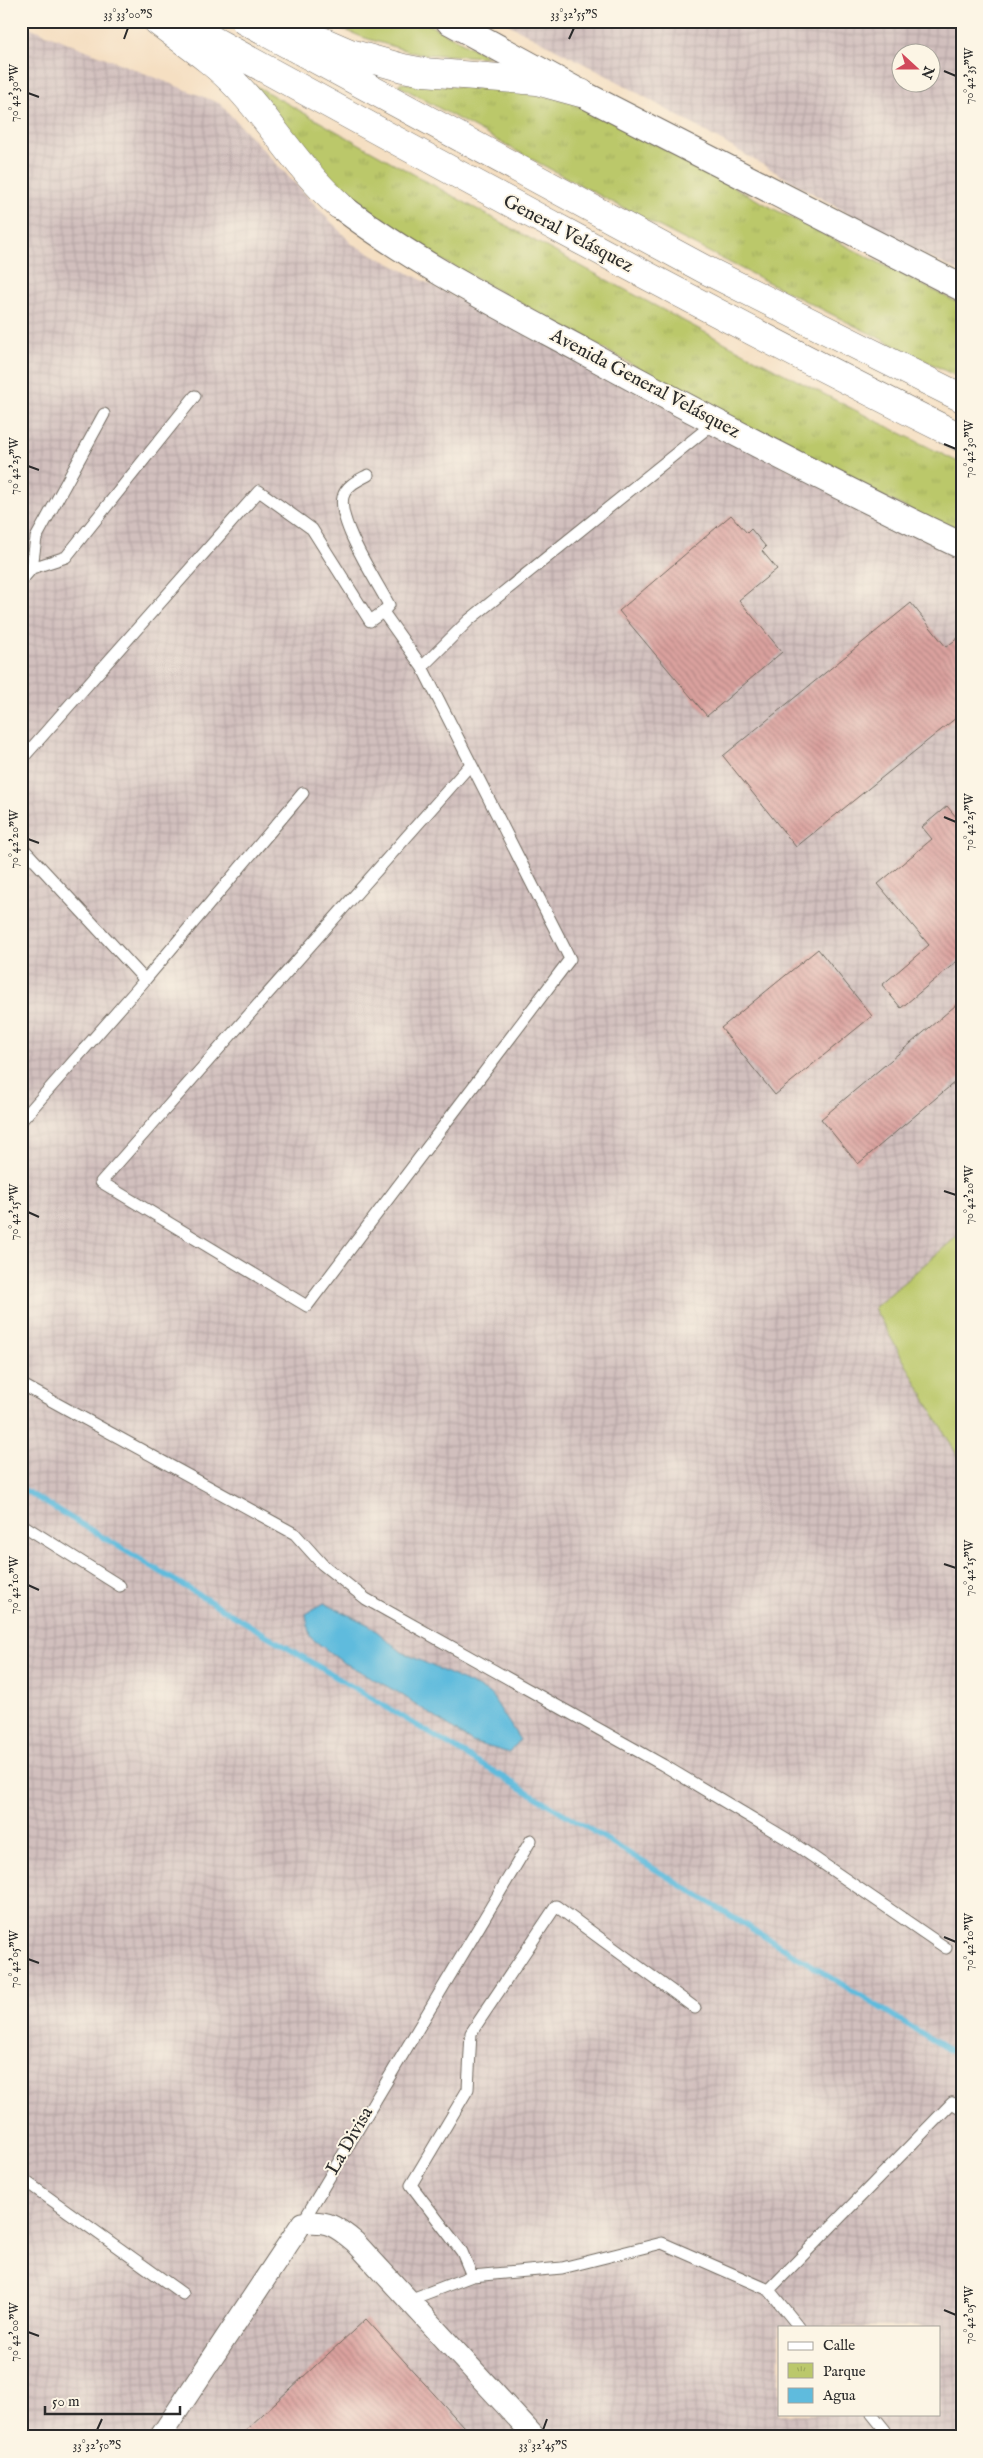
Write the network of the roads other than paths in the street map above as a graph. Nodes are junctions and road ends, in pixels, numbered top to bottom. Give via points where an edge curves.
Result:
1 (157, 21) edge
2 (178, 21) edge
3 (245, 21) edge
4 (276, 21) edge
5 (450, 21) edge
6 (581, 93) junction
7 (339, 205) joint
8 (962, 288) edge
9 (195, 396) dead end
10 (962, 398) edge
11 (104, 414) dead end
12 (715, 422) junction
13 (962, 438) edge
14 (368, 475) dead end
15 (962, 546) edge
16 (32, 568) junction
17 (21, 581) edge
18 (383, 612) junction
19 (422, 667) junction
20 (21, 760) edge
21 (471, 764) junction
22 (303, 793) dead end
23 (21, 846) edge
24 (145, 980) junction
25 (21, 1121) edge
26 (21, 1384) edge
27 (21, 1524) edge
28 (120, 1586) dead end
29 (531, 1840) dead end
30 (946, 1948) dead end
31 (696, 2008) dead end
32 (962, 2109) edge
33 (21, 2178) edge
34 (302, 2223) junction
35 (472, 2276) junction
36 (769, 2290) junction
37 (183, 2294) dead end
38 (409, 2300) junction
39 (798, 2326) edge
40 (874, 2416) edge
41 (885, 2430) dead end
42 (160, 2437) edge
43 (535, 2437) edge

1 - 7 highway via 238,86 303,170
2 - 13 highway, General Velásquez via 729,320
3 - 10 highway, General Velásquez via 696,264
4 - 6 highway via 350,53 403,68 537,80
5 - 6 street
6 - 8 street
7 - 12 street, Avenida General Velásquez via 406,252
9 - 16 lane via 66,557
11 - 16 lane via 36,538
12 - 15 street, Avenida General Velásquez
12 - 19 lane via 476,614
14 - 18 lane via 350,485 343,498 346,526 390,605
16 - 17 lane
18 - 19 lane
18 - 20 lane via 370,621 312,529 259,490
19 - 21 lane
21 - 21 lane via 570,959 307,1306 101,1182
22 - 24 lane
23 - 24 lane
24 - 25 lane
26 - 30 lane via 295,1534 322,1564 366,1600 663,1765 787,1839
27 - 28 lane
29 - 34 lane, La Divisa
31 - 35 lane via 556,1906 471,2033 468,2089 411,2185 462,2252
32 - 36 lane via 952,2103
33 - 37 lane
34 - 38 street via 321,2221 336,2227 356,2242
34 - 42 street, La Divisa
35 - 36 lane via 562,2268 662,2243
35 - 38 lane
36 - 39 lane
38 - 43 street
40 - 41 lane

